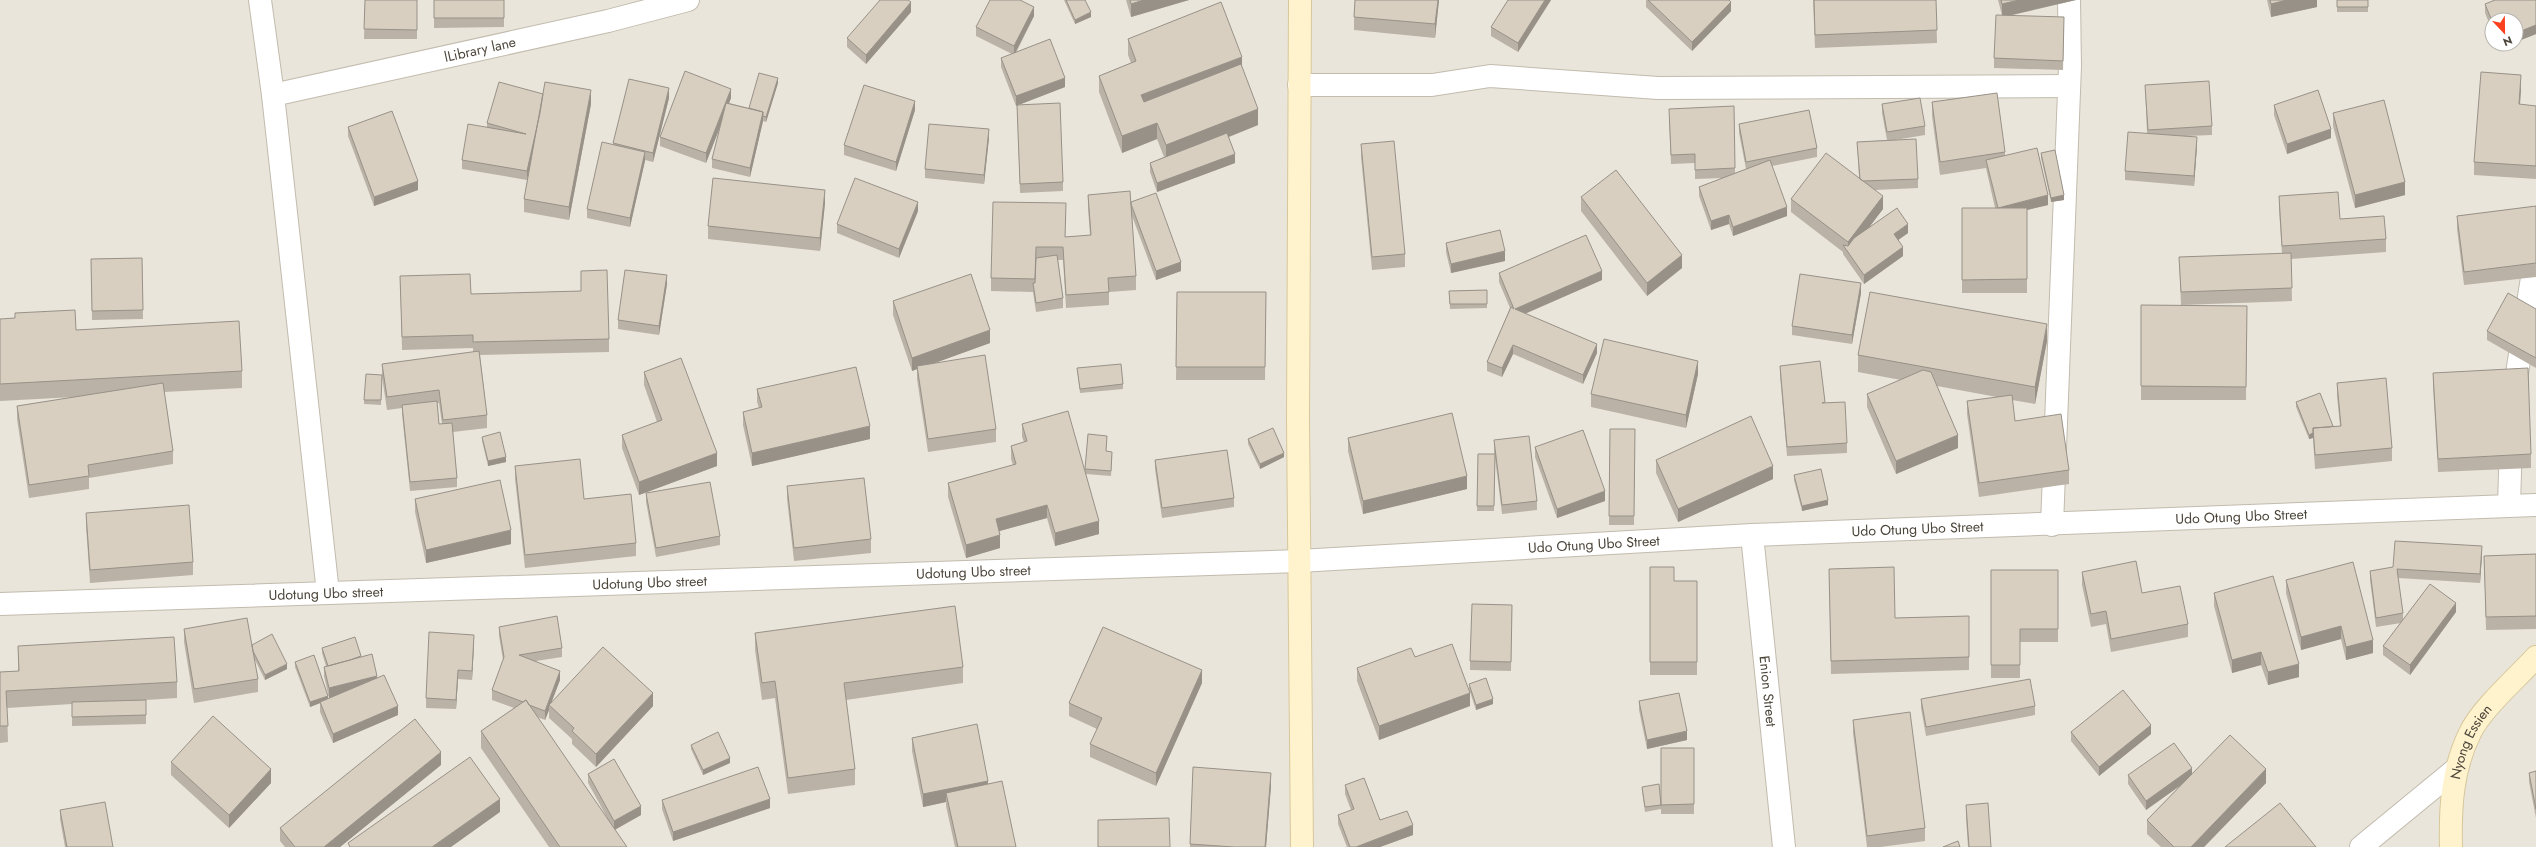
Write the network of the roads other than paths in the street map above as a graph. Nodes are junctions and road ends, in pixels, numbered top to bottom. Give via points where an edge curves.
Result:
1 (260, 0) edge
2 (688, 0) edge
3 (1300, 0) edge
4 (2069, 0) edge
5 (1299, 85) junction
6 (2069, 86) junction
7 (273, 95) junction
8 (2536, 252) edge
9 (2536, 505) edge
10 (2509, 506) junction
11 (2052, 525) junction
12 (1752, 535) junction
13 (1299, 561) junction
14 (328, 593) junction
15 (0, 604) edge
16 (2536, 657) edge
17 (2456, 769) junction
18 (1302, 847) edge
19 (1784, 847) edge
20 (2361, 847) edge
21 (2451, 847) edge

1 - 7 street
2 - 7 street, lLibrary lane via 608,21
3 - 5 street
4 - 6 street
5 - 6 street via 1432,85 1490,76 1658,88
5 - 13 street
6 - 11 street
7 - 14 street
8 - 10 street via 2513,392
9 - 10 street, Udo Otung Ubo Street
10 - 11 street, Udo Otung Ubo Street
11 - 12 street, Udo Otung Ubo Street
12 - 13 street, Udo Otung Ubo Street
12 - 19 street, Enion Street
13 - 14 street, Udotung Ubo street
13 - 18 street
14 - 15 street, Udotung Ubo street
16 - 17 street, Nyong Essien via 2470,733
17 - 20 street
17 - 21 street, Nyong Essien via 2450,809

